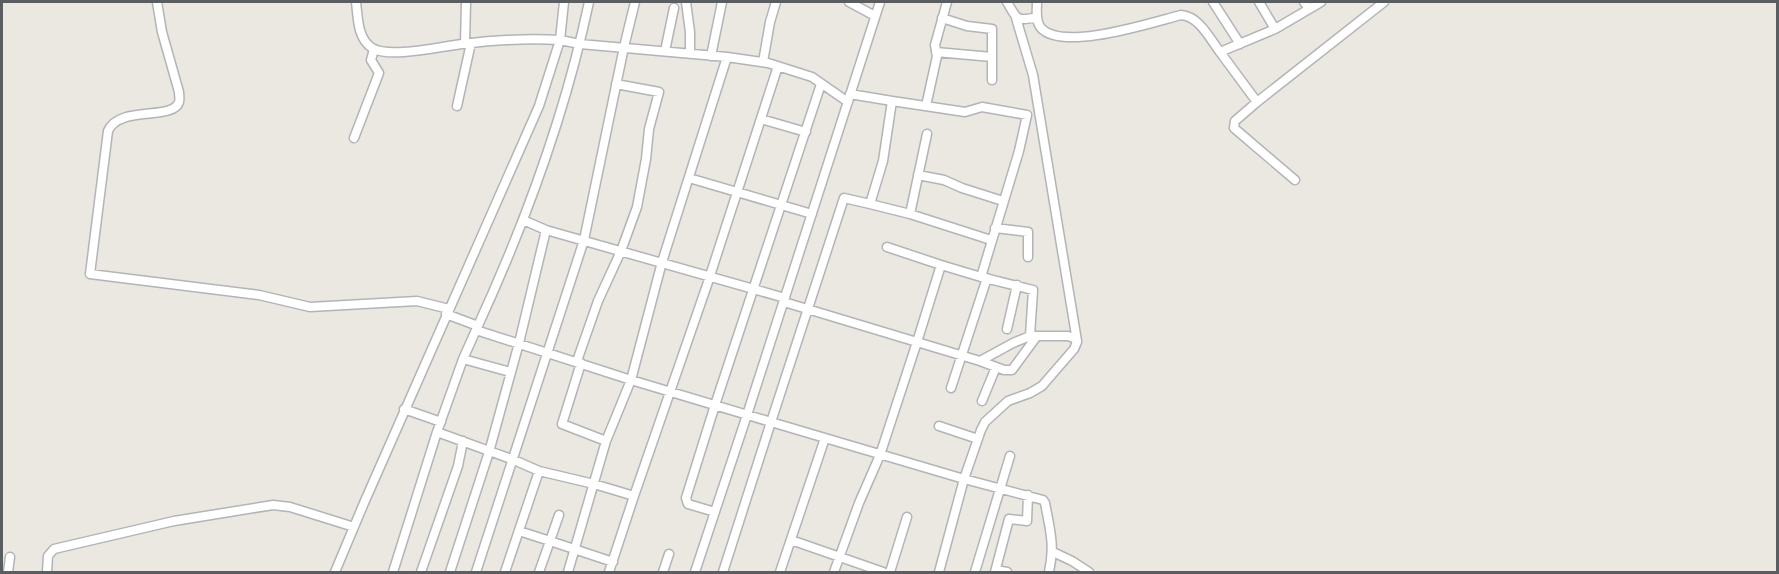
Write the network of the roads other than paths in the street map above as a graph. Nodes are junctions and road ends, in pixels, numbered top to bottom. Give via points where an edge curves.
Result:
1 (157, 2) edge
2 (356, 2) edge
3 (466, 2) edge
4 (564, 2) edge
5 (590, 2) edge
6 (635, 2) edge
7 (686, 2) edge
8 (722, 2) edge
9 (776, 2) edge
10 (849, 2) edge
11 (880, 2) edge
12 (947, 2) edge
13 (1007, 2) edge
14 (1037, 2) edge
15 (1214, 2) edge
16 (1259, 2) edge
17 (1321, 2) edge
18 (1384, 2) edge
19 (1307, 5) edge
20 (674, 8) dead end
21 (875, 16) junction
22 (1037, 17) junction
23 (942, 18) junction
24 (1016, 18) junction
25 (1275, 29) junction
26 (560, 40) junction
27 (468, 43) junction
28 (580, 44) junction
29 (1240, 44) junction
30 (624, 47) junction
31 (374, 50) junction
32 (666, 51) junction
33 (936, 52) junction
34 (1220, 52) junction
35 (690, 53) junction
36 (711, 56) junction
37 (727, 57) junction
38 (992, 57) junction
39 (763, 62) junction
40 (778, 66) junction
41 (992, 80) dead end
42 (616, 84) junction
43 (821, 84) junction
44 (849, 98) junction
45 (892, 101) junction
46 (1257, 102) junction
47 (457, 106) dead end
48 (926, 106) junction
49 (761, 119) junction
50 (806, 132) junction
51 (927, 134) dead end
52 (354, 138) dead end
53 (918, 175) junction
54 (689, 178) junction
55 (1295, 180) dead end
56 (737, 192) junction
57 (1003, 201) junction
58 (870, 204) junction
59 (782, 205) junction
60 (812, 214) junction
61 (910, 214) junction
62 (523, 220) junction
63 (995, 228) junction
64 (546, 230) junction
65 (584, 240) junction
66 (991, 240) junction
67 (887, 248) dead end
68 (621, 251) junction
69 (1028, 257) dead end
70 (662, 262) junction
71 (941, 265) junction
72 (710, 276) junction
73 (984, 278) junction
74 (1017, 285) junction
75 (754, 289) junction
76 (784, 300) junction
77 (807, 310) junction
78 (448, 312) junction
79 (477, 328) junction
80 (1007, 329) dead end
81 (1033, 336) junction
82 (917, 342) junction
83 (1077, 342) junction
84 (519, 343) junction
85 (547, 352) junction
86 (962, 356) junction
87 (463, 359) junction
88 (980, 361) junction
89 (579, 362) junction
90 (996, 367) junction
91 (510, 372) junction
92 (631, 380) junction
93 (951, 387) dead end
94 (669, 390) junction
95 (982, 401) dead end
96 (715, 405) junction
97 (404, 410) junction
98 (747, 415) junction
99 (441, 422) junction
100 (771, 422) junction
101 (939, 426) dead end
102 (437, 432) junction
103 (825, 438) junction
104 (978, 439) junction
105 (463, 441) junction
106 (606, 441) junction
107 (489, 452) junction
108 (880, 455) junction
109 (1010, 456) dead end
110 (514, 460) junction
111 (539, 471) junction
112 (964, 479) junction
113 (594, 484) junction
114 (1000, 488) junction
115 (1028, 495) junction
116 (634, 496) junction
117 (715, 512) junction
118 (559, 515) dead end
119 (908, 518) dead end
120 (354, 527) junction
121 (519, 531) junction
122 (791, 540) junction
123 (550, 541) junction
124 (575, 549) junction
125 (1053, 552) junction
126 (669, 554) dead end
127 (839, 556) junction
128 (10, 557) dead end
129 (613, 562) junction
130 (996, 571) edge
131 (338, 572) edge
132 (1087, 572) edge
133 (8, 573) edge
134 (47, 573) edge
135 (393, 573) edge
136 (421, 573) edge
137 (450, 573) edge
138 (476, 573) edge
139 (505, 573) edge
140 (539, 573) edge
141 (568, 573) edge
142 (609, 573) edge
143 (663, 573) edge
144 (695, 573) edge
145 (723, 573) edge
146 (780, 573) edge
147 (834, 573) edge
148 (883, 573) edge
149 (890, 573) edge
150 (939, 573) edge
151 (975, 573) edge
152 (1007, 573) edge
153 (1049, 573) edge

1 - 78 street via 180,101 166,111 119,118 111,123 90,274 259,295 310,307 417,301
2 - 31 street via 359,28
3 - 27 street
4 - 26 street
5 - 28 street
6 - 30 street
7 - 35 street
8 - 36 street
9 - 39 street
10 - 21 street
11 - 21 street
12 - 23 street
13 - 24 street
14 - 22 street
15 - 29 street
16 - 25 street
17 - 19 street
18 - 46 street
19 - 25 street
20 - 32 street
21 - 44 street
22 - 24 street
22 - 34 street via 1042,29 1058,38 1068,38 1188,15
23 - 33 street
23 - 38 street via 992,29
24 - 83 street via 1033,75
25 - 29 street
26 - 27 street
26 - 28 street
26 - 78 street via 539,106
27 - 31 street via 395,53
27 - 47 street
28 - 30 street
28 - 62 street via 550,150
29 - 34 street
30 - 32 street
30 - 42 street
31 - 52 street via 371,60 379,74
32 - 35 street
33 - 38 street
33 - 48 street
34 - 46 street
35 - 36 street
36 - 37 street
37 - 39 street
37 - 54 street
38 - 41 street
39 - 40 street
40 - 43 street
40 - 49 street
42 - 65 street
42 - 68 street via 659,92 637,207
43 - 44 street
43 - 50 street
44 - 45 street
44 - 60 street
45 - 48 street
45 - 58 street via 883,161
46 - 55 street via 1236,121 1234,128
48 - 57 street via 965,112 982,107 1027,115
49 - 50 street
49 - 56 street
50 - 59 street
51 - 53 street
53 - 57 street
53 - 61 street
54 - 56 street
54 - 70 street
56 - 59 street
56 - 72 street
57 - 63 street
58 - 61 street
58 - 77 street via 844,198
59 - 60 street
59 - 75 street
60 - 76 street
61 - 66 street
62 - 64 street
62 - 79 street
63 - 66 street
63 - 69 street via 1029,232
64 - 65 street
64 - 84 street
65 - 68 street
65 - 85 street
66 - 73 street
67 - 71 street
68 - 70 street
68 - 89 street via 598,301
70 - 72 street
70 - 92 street
71 - 73 street
71 - 82 street
72 - 75 street
72 - 94 street
73 - 74 street
73 - 86 street
74 - 80 street
74 - 81 street via 1033,290
75 - 76 street
75 - 96 street
76 - 77 street
76 - 98 street
77 - 82 street
77 - 100 street
78 - 79 street
78 - 97 street
79 - 84 street
79 - 87 street
81 - 83 street via 1068,336
81 - 88 street
81 - 90 street via 1012,370
82 - 86 street
82 - 108 street
83 - 104 street via 1042,386 1008,401 991,415
84 - 85 street
84 - 91 street
85 - 89 street
85 - 110 street
86 - 88 street
86 - 93 street
87 - 91 street
87 - 99 street
88 - 90 street
89 - 92 street
89 - 106 street via 562,424
90 - 95 street
91 - 107 street
92 - 94 street
92 - 106 street
94 - 96 street
94 - 116 street
96 - 98 street
96 - 117 street via 686,501
97 - 99 street
97 - 120 street
98 - 100 street
98 - 117 street
99 - 102 street
100 - 103 street
100 - 145 street
101 - 104 street
102 - 105 street
102 - 135 street
103 - 108 street
103 - 122 street
104 - 112 street
105 - 107 street
105 - 136 street
106 - 113 street
107 - 110 street
107 - 137 street
108 - 112 street
108 - 127 street
109 - 114 street
110 - 111 street
110 - 138 street
111 - 113 street
111 - 121 street
112 - 114 street
112 - 150 street
113 - 116 street
113 - 124 street
114 - 115 street
114 - 151 street
115 - 125 street via 1046,503
115 - 130 street via 1027,521 1009,519
116 - 129 street
117 - 144 street
118 - 123 street
119 - 149 street
120 - 131 street
120 - 134 street via 290,507 262,507 174,521 54,549 48,556
121 - 123 street
121 - 139 street
122 - 127 street
122 - 146 street
123 - 124 street
123 - 140 street
124 - 129 street
124 - 141 street
125 - 132 street
125 - 153 street
126 - 143 street
127 - 147 street
127 - 148 street
128 - 133 street
129 - 142 street
130 - 152 street

